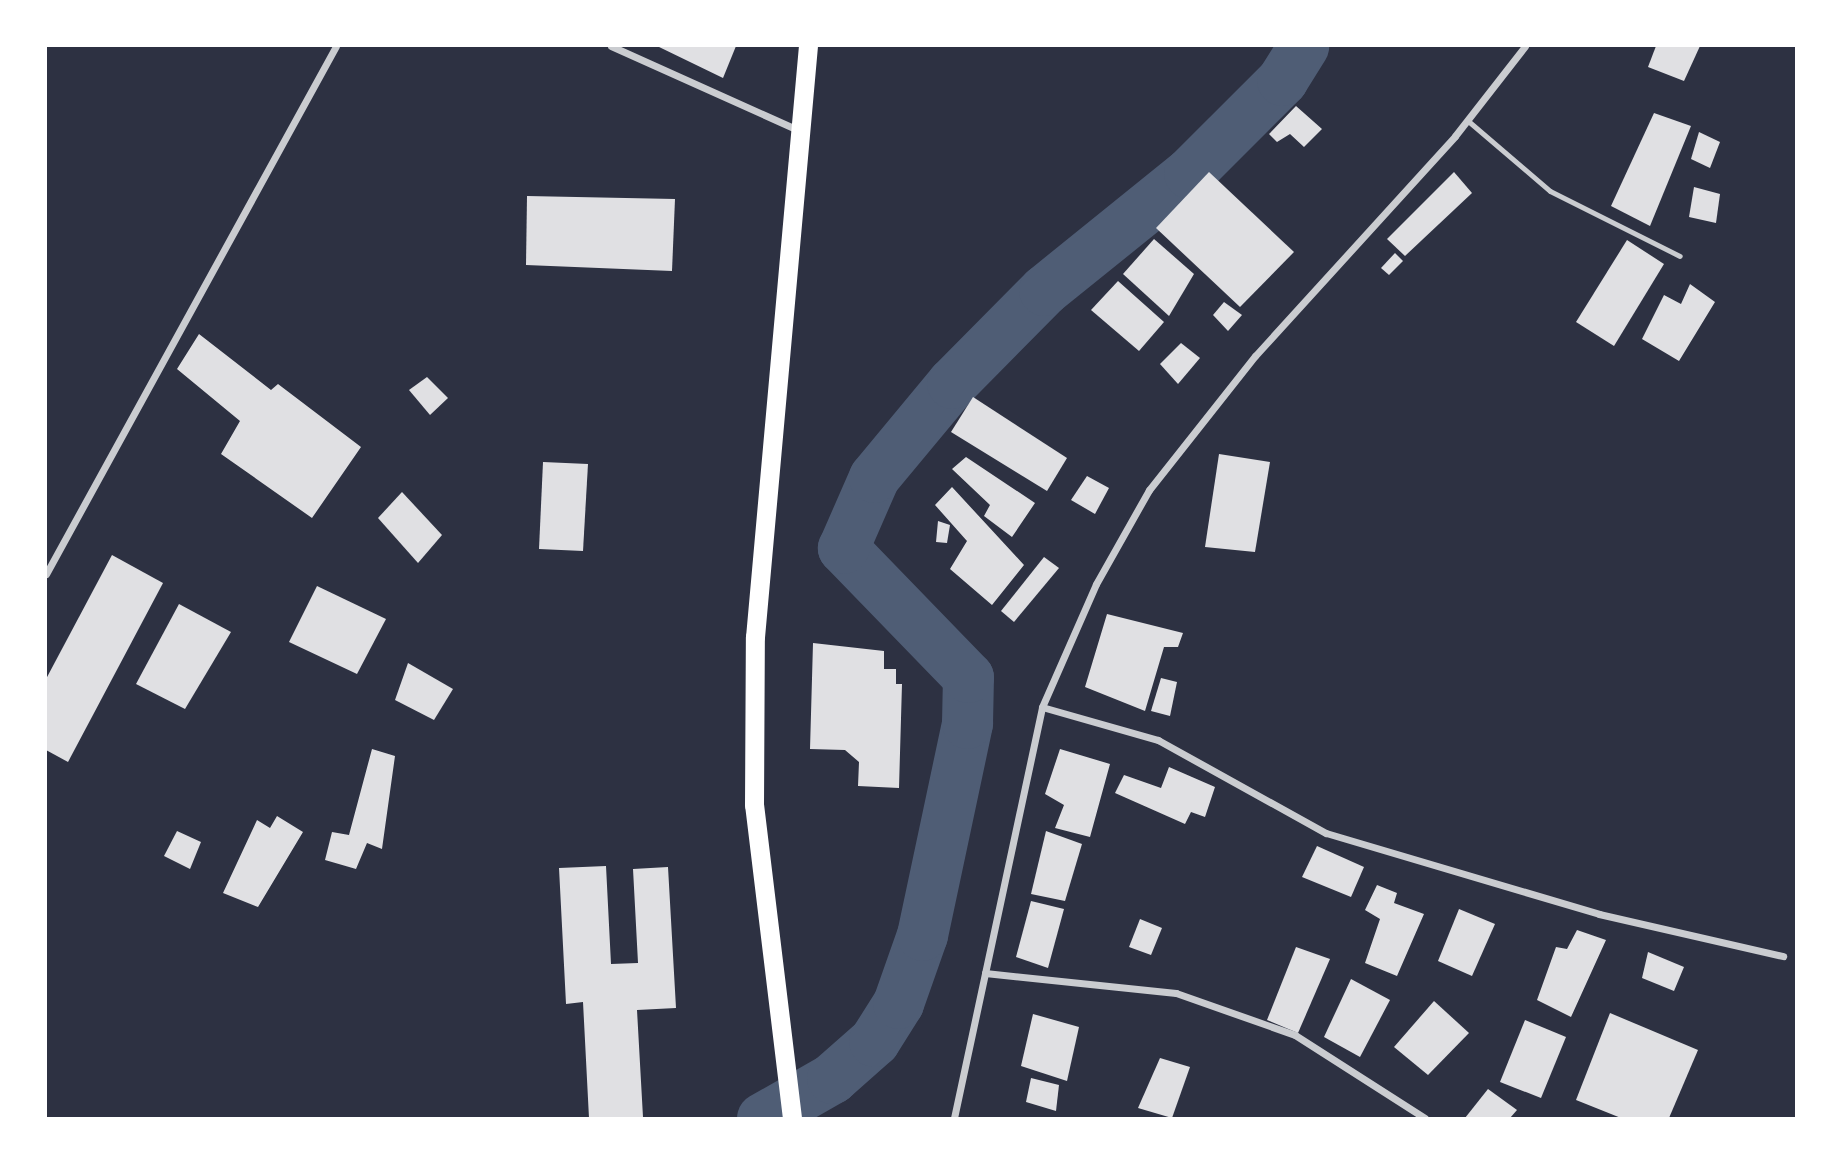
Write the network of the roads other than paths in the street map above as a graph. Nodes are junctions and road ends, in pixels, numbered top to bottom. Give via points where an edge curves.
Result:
1 (335, 46) edge
2 (611, 46) edge
3 (808, 46) edge
4 (1525, 46) edge
5 (1467, 120) junction
6 (799, 130) junction
7 (1680, 256) dead end
8 (46, 574) edge
9 (1042, 707) junction
10 (1783, 956) dead end
11 (985, 973) junction
12 (792, 1118) edge
13 (954, 1118) edge
14 (1426, 1118) edge

1 - 8 street
2 - 6 street
3 - 6 highway
4 - 5 street
5 - 7 lane via 1550,191
5 - 9 street via 1255,356 1149,490 1096,584
6 - 12 highway via 755,637 754,804 781,1061
9 - 10 street via 1158,740 1326,833 1599,914
9 - 11 street
11 - 13 street
11 - 14 street via 1177,993 1295,1035

